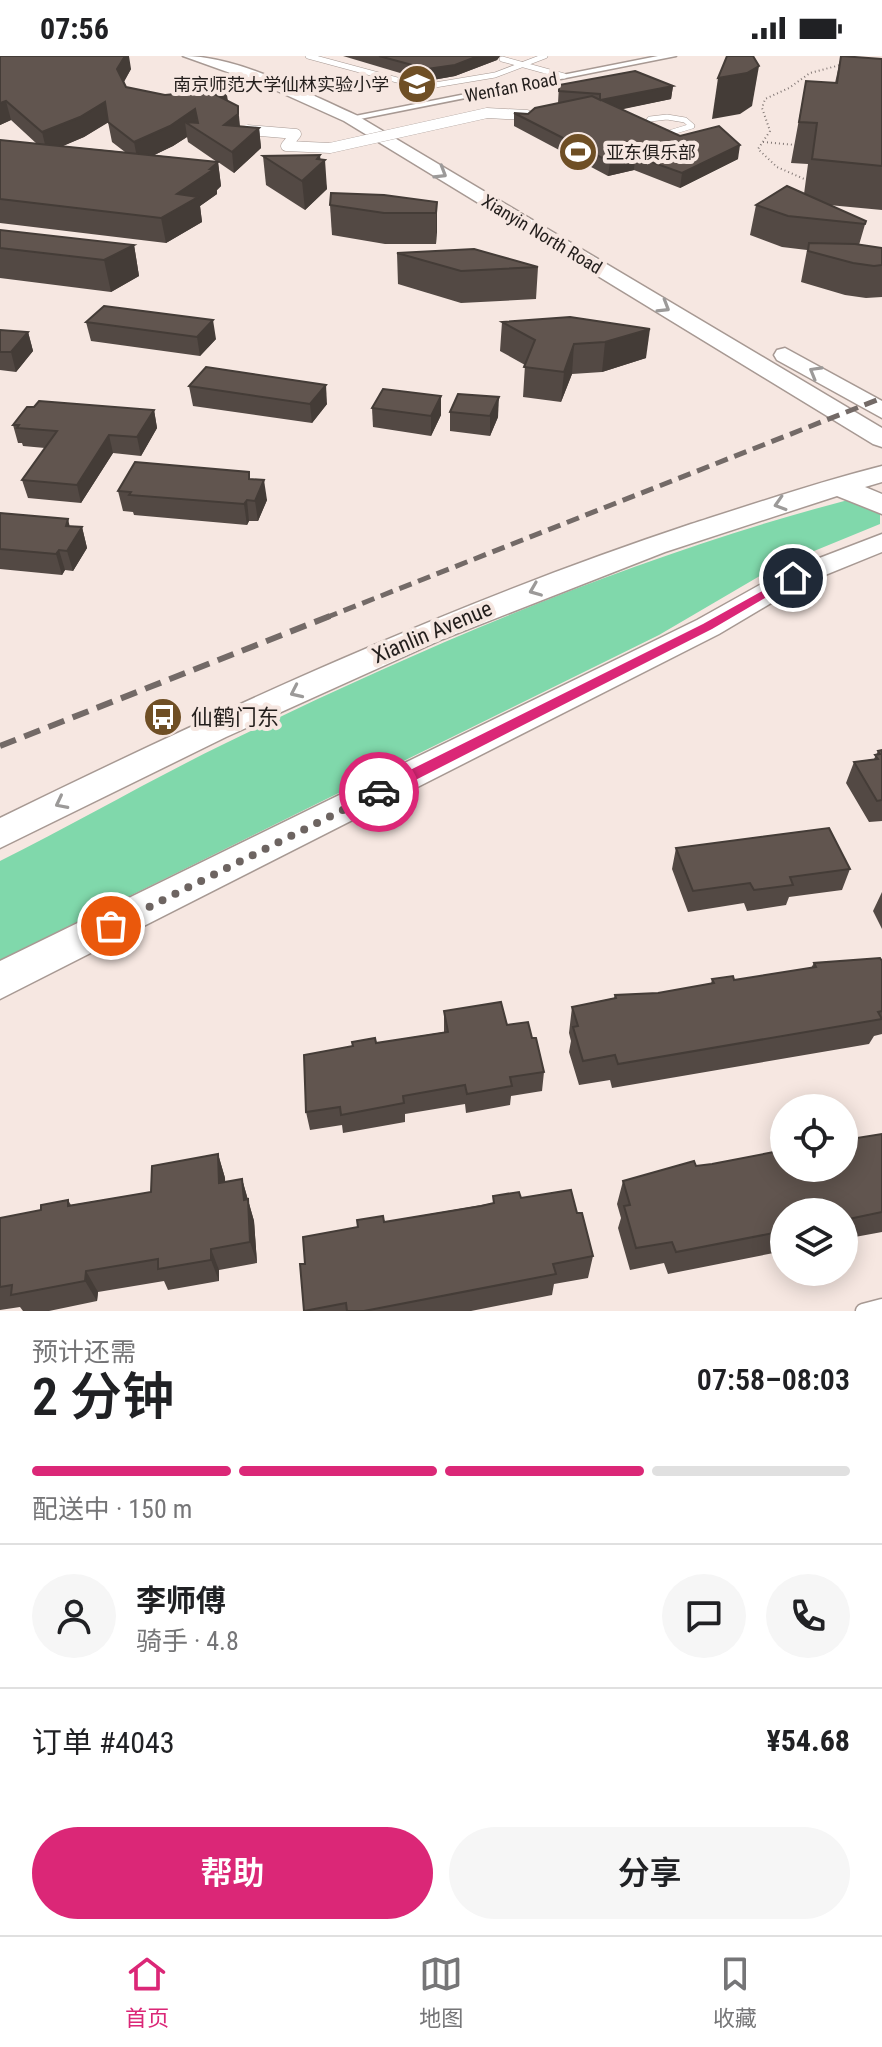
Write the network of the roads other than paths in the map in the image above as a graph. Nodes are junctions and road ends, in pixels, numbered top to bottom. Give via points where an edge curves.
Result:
1 (190, 56) edge
2 (220, 56) edge
3 (308, 56) edge
4 (545, 56) edge
5 (672, 56) edge
6 (502, 59) dead end
7 (524, 64) junction
8 (564, 76) junction
9 (371, 113) junction
10 (350, 118) junction
11 (527, 119) edge
12 (692, 126) joint
13 (247, 130) edge
14 (689, 299) dead end
15 (772, 347) dead end
16 (882, 411) edge
17 (882, 439) edge
18 (882, 474) edge
19 (837, 487) junction
20 (882, 506) edge
21 (882, 542) edge
22 (0, 834) edge
23 (0, 981) edge
24 (882, 1306) edge
25 (863, 1311) edge

1 - 10 main road, Xianyin North Road via 269,82
2 - 9 main road, Xianyin North Road
3 - 7 lane via 423,87 495,75
4 - 7 lane
5 - 8 street, Wenfan Road
6 - 7 lane
7 - 8 lane
8 - 9 street, Wenfan Road
9 - 10 street, Wenfan Road
9 - 14 main road, Xianyin North Road
10 -> 17 main road, Xianyin North Road
11 - 13 street, bridge via 517,112 480,115 320,149 286,146 296,134
12 - 12 lane via 674,117 646,123 670,133
16 -> 15 main road
18 - 19 main road, Xianlin Avenue
19 - 20 main road
19 -> 22 main road, Xianlin Avenue via 589,569 392,647
21 - 23 main road via 793,578 708,627
24 - 25 lane

